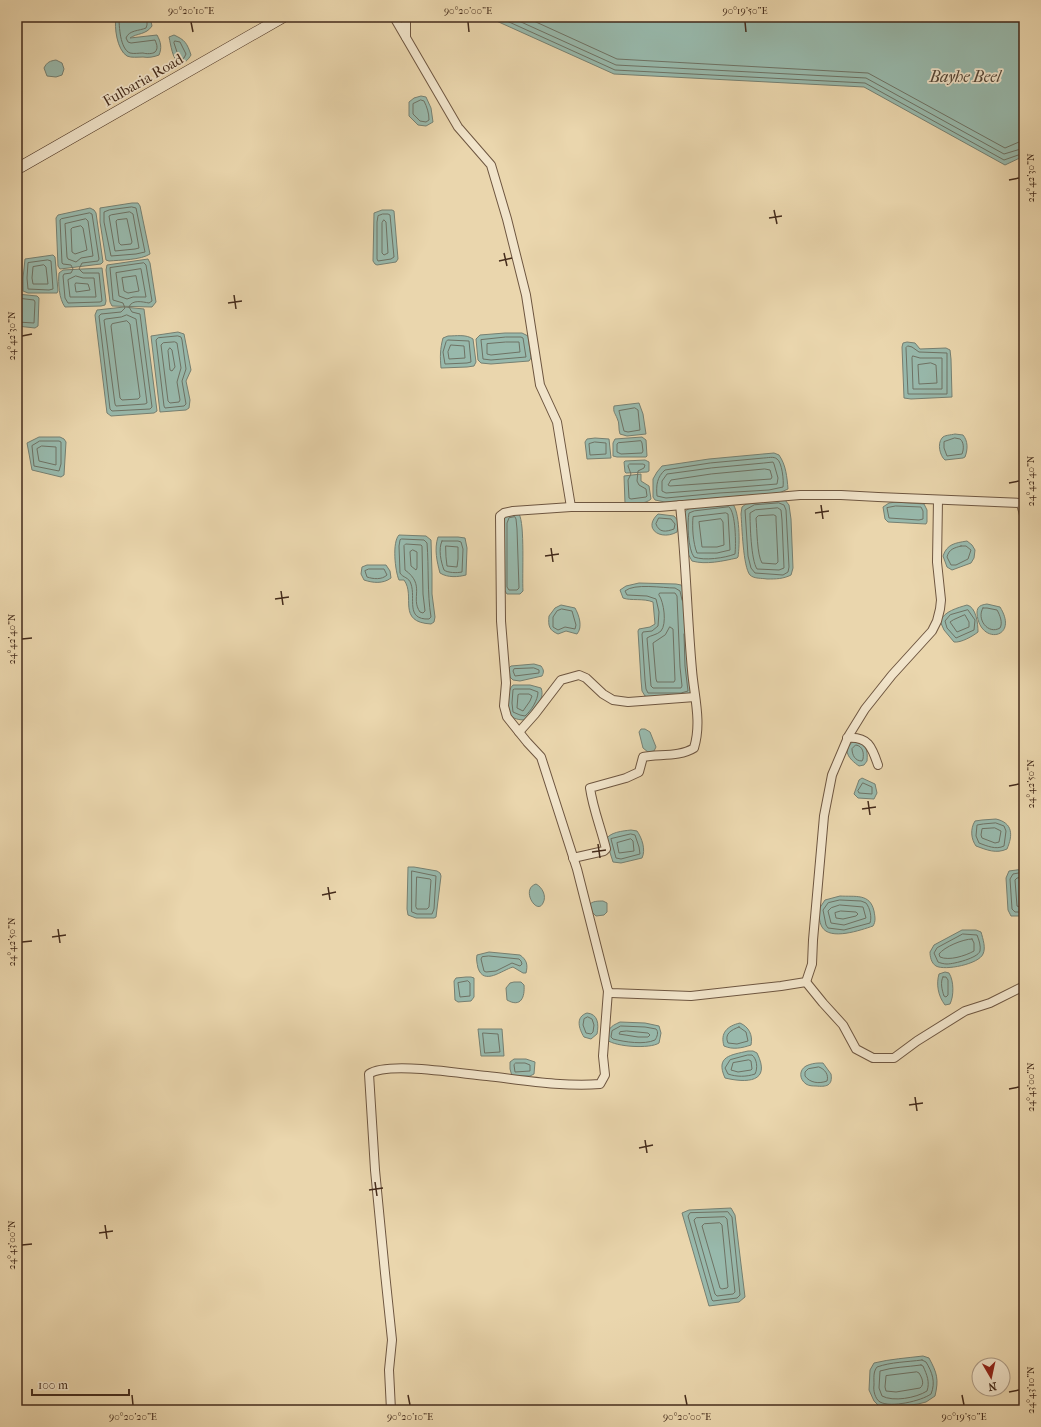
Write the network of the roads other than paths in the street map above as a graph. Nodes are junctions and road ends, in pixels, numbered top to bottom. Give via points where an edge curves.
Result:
1 (283, 17) edge
2 (394, 17) edge
3 (406, 17) edge
4 (406, 38) junction
5 (17, 169) edge
6 (938, 500) junction
7 (680, 505) junction
8 (572, 507) junction
9 (1024, 515) edge
10 (695, 697) junction
11 (519, 732) junction
12 (847, 738) junction
13 (878, 765) dead end
14 (573, 858) junction
15 (806, 982) junction
16 (1024, 986) edge
17 (608, 991) junction
18 (391, 1410) edge

1 - 5 main road, Fulbaria Road
2 - 4 street
3 - 4 street
4 - 8 street via 458,127 491,165 526,295 540,386 557,422
6 - 7 street via 841,494
6 - 9 street via 1021,503
6 - 12 street via 937,562 941,600 937,621 932,631 878,691
7 - 8 street
7 - 10 street
8 - 11 street via 504,512 500,516 501,621 506,683 504,706 507,717
10 - 11 street via 628,702 613,700 579,675 561,680
10 - 14 street via 698,723 694,748 689,752 643,757 640,772 590,788 606,849
11 - 14 street via 541,757
12 - 13 street via 859,739 869,744
12 - 15 street via 832,775 824,816 812,964
14 - 17 street
15 - 16 street via 843,1025 856,1049 873,1058 894,1058 916,1041 965,1011 990,1003
15 - 17 street via 691,996
17 - 18 street via 603,1056 605,1076 600,1084 520,1080 424,1069 387,1068 374,1070 369,1074 392,1340 389,1370

